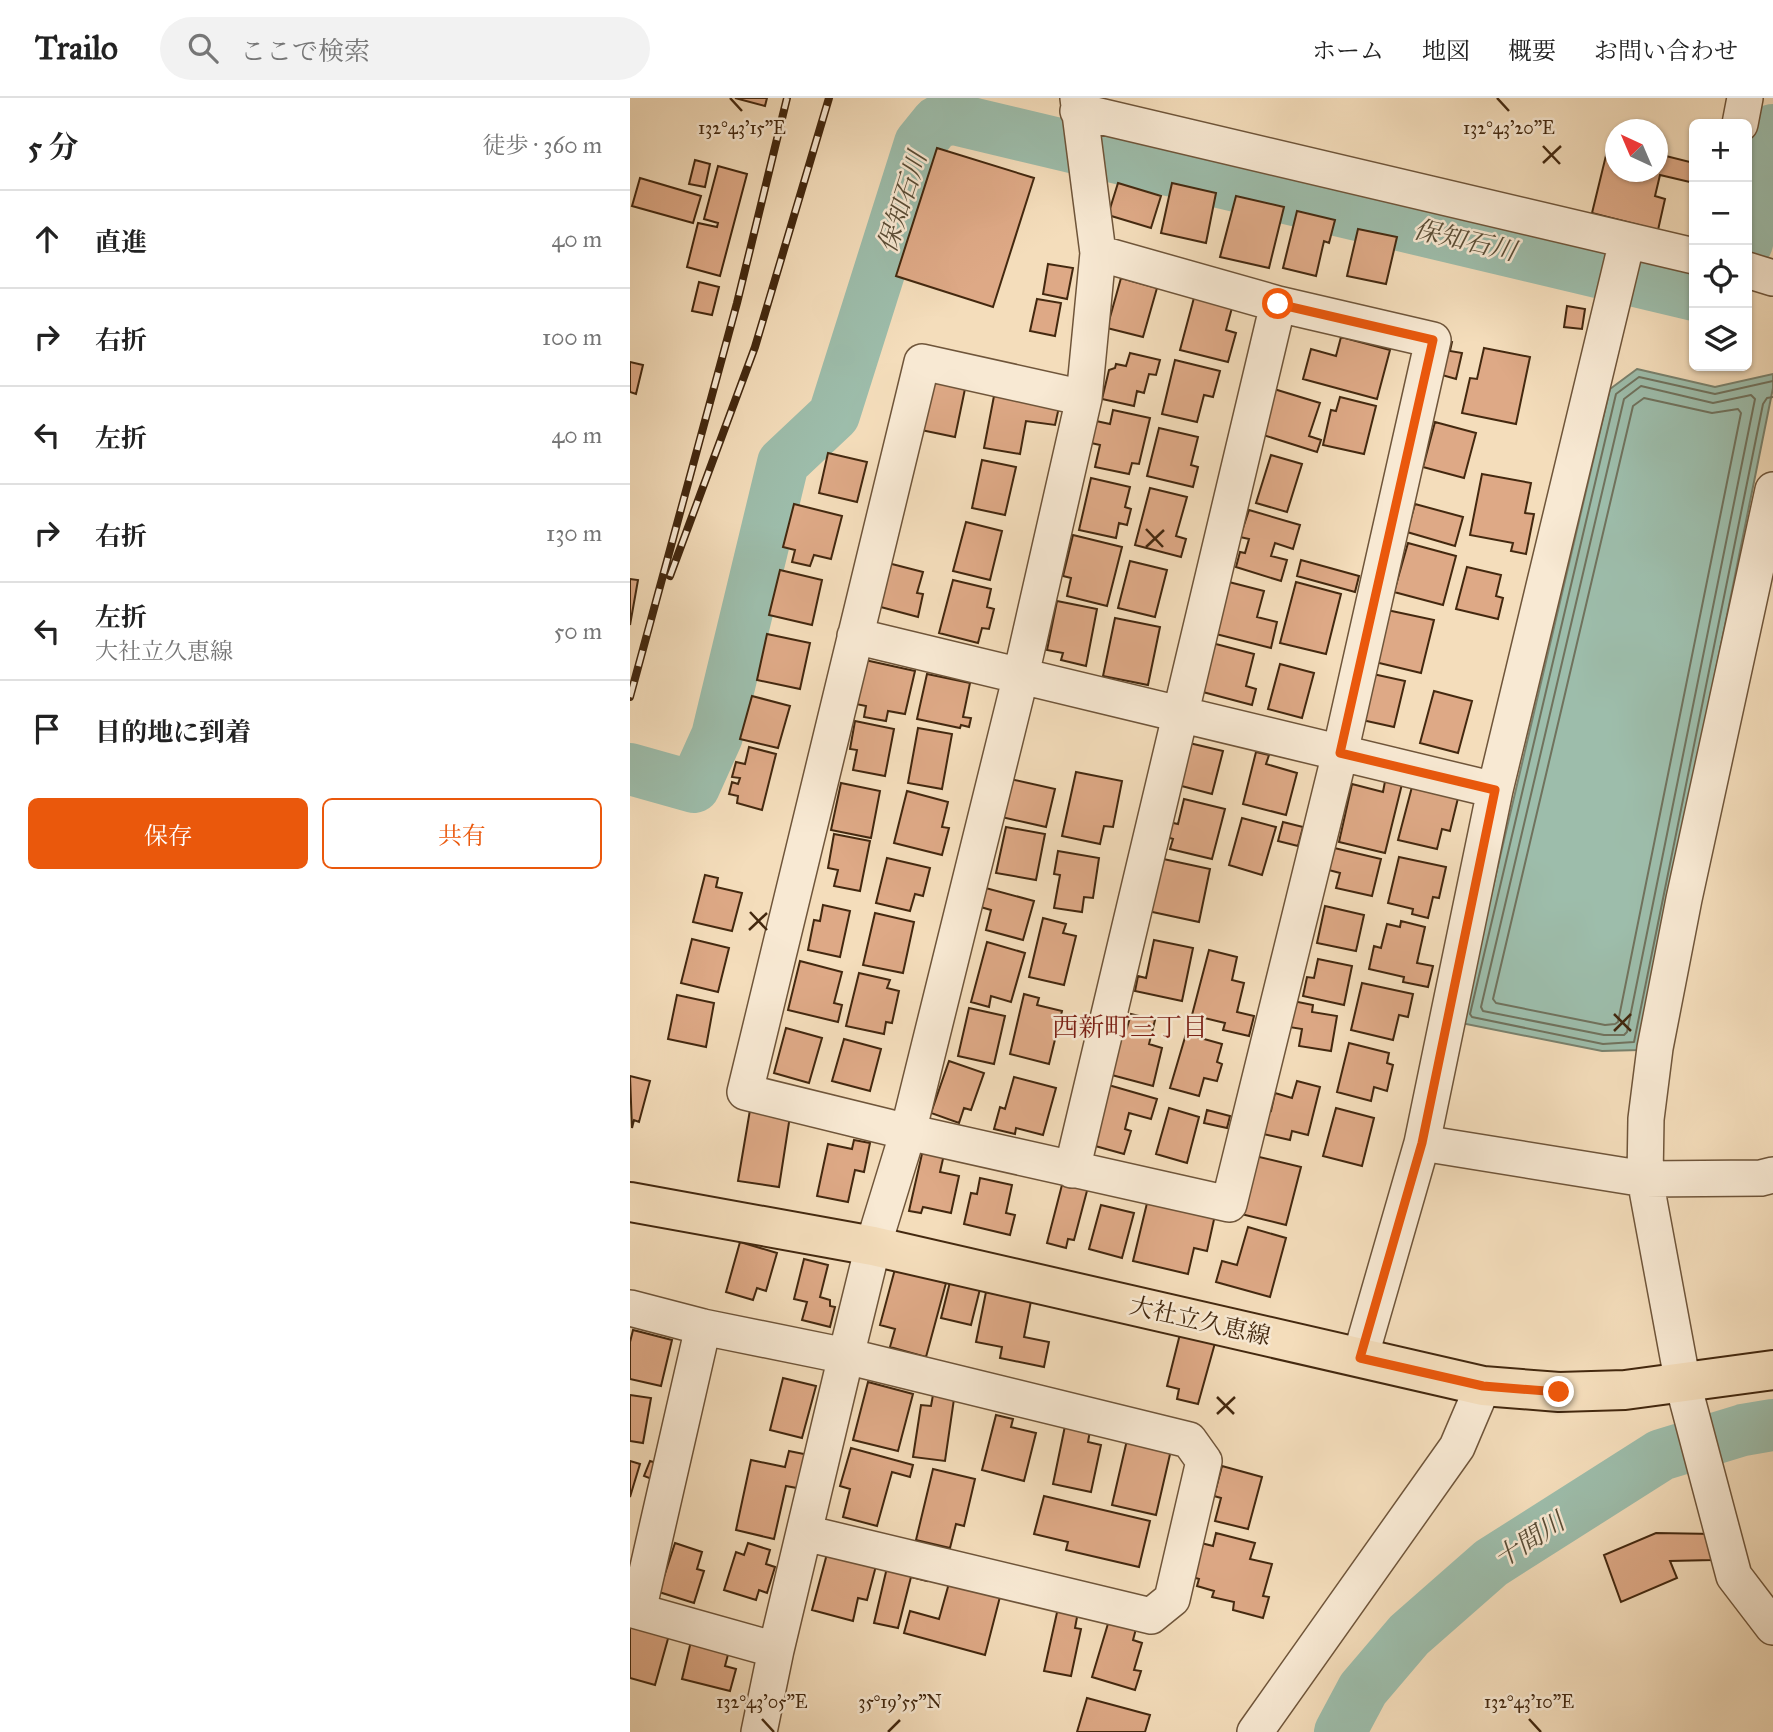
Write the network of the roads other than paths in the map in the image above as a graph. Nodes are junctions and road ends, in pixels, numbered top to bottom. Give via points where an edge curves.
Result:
1 (1078, 105) edge
2 (1627, 242) junction
3 (1098, 253) junction
4 (1689, 255) edge
5 (1752, 272) edge
6 (1773, 278) edge
7 (1278, 304) junction
8 (1084, 398) junction
9 (1773, 490) edge
10 (855, 636) junction
11 (1021, 675) junction
12 (1180, 715) junction
13 (1340, 753) junction
14 (1495, 790) junction
15 (908, 1132) junction
16 (1422, 1143) junction
17 (1072, 1170) junction
18 (1773, 1175) edge
19 (1645, 1179) junction
20 (630, 1202) edge
21 (873, 1247) junction
22 (630, 1308) edge
23 (703, 1328) junction
24 (846, 1356) junction
25 (1360, 1358) junction
26 (1773, 1370) edge
27 (1683, 1384) junction
28 (1483, 1386) junction
29 (805, 1533) junction
30 (634, 1610) edge
31 (1773, 1628) edge
32 (776, 1650) junction
33 (759, 1732) edge
34 (1255, 1732) edge

1 - 2 street
1 - 3 street
2 - 4 street
2 - 14 street
3 - 7 street
3 - 8 street
5 - 6 street
7 - 12 street
7 - 13 street via 1433,340
8 - 10 street via 922,362
8 - 11 street
9 - 19 street via 1655,1048 1646,1119
10 - 11 street
10 - 15 street via 745,1092
11 - 12 street
11 - 15 street
12 - 13 street
12 - 17 street
13 - 14 street
13 - 17 street via 1229,1204
14 - 16 street
15 - 17 street
15 - 21 street
16 - 19 street
16 - 25 street
18 - 19 street
19 - 27 street
20 - 21 main road, 大社立久恵線
21 - 24 street
21 - 25 main road, 大社立久恵線
22 - 23 street
23 - 24 street
23 - 30 street
24 - 29 street
24 - 29 street via 1189,1440 1204,1461 1172,1599 1151,1616
25 - 28 main road, 大社立久恵線
26 - 27 main road, 大社立久恵線
27 - 28 main road, 大社立久恵線 via 1559,1392
27 - 31 street via 1734,1576
28 - 34 street via 1457,1447
29 - 32 street
30 - 32 street
32 - 33 street

